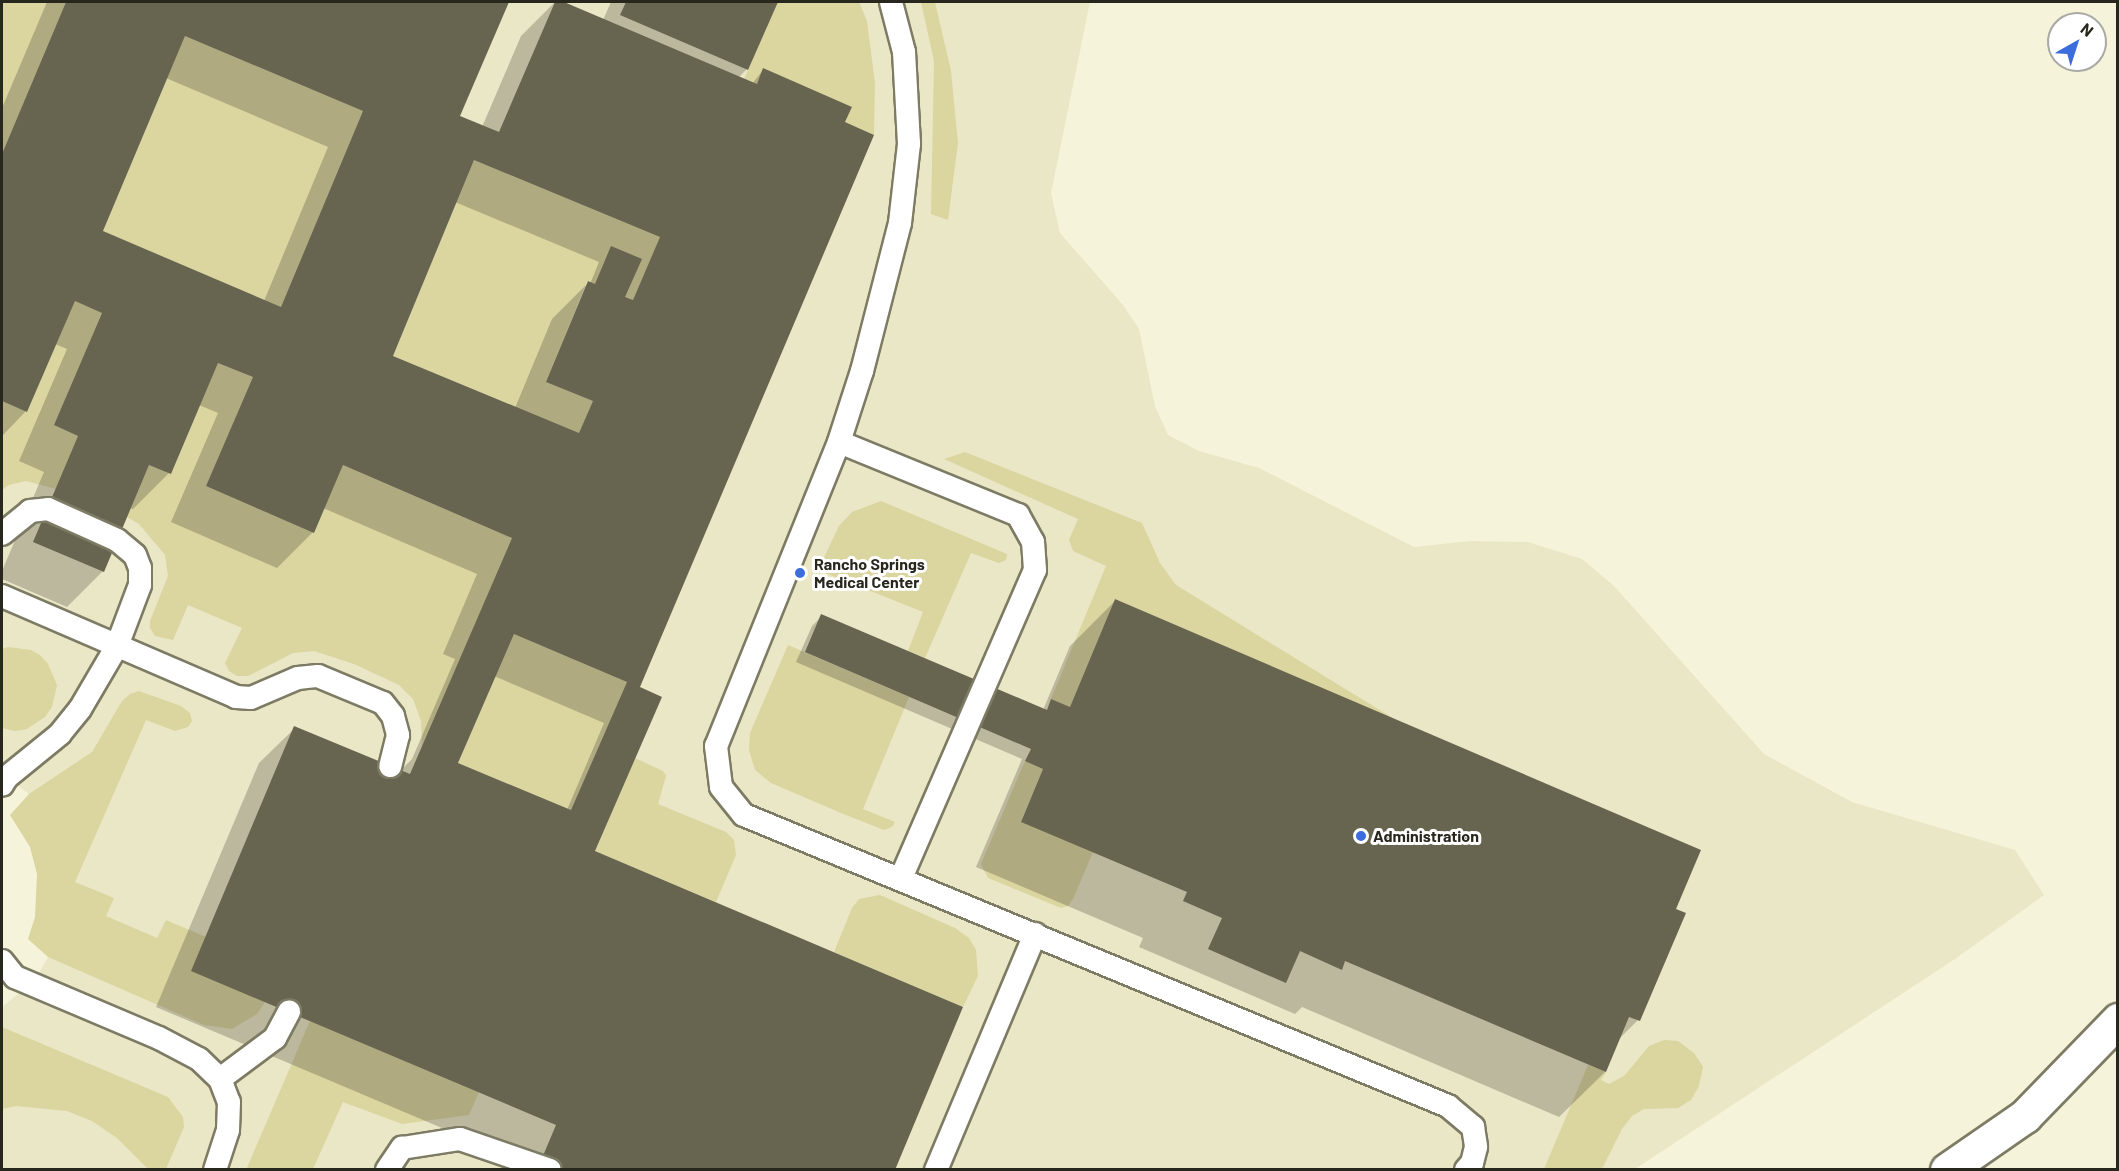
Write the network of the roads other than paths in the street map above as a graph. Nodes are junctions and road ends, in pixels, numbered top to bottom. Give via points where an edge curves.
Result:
1 (891, 2) edge
2 (838, 442) junction
3 (2, 534) edge
4 (2, 596) edge
5 (117, 646) junction
6 (390, 766) dead end
7 (2, 785) edge
8 (901, 878) junction
9 (1035, 934) junction
10 (2, 961) edge
11 (288, 1012) dead end
12 (2118, 1020) edge
13 (220, 1079) junction
14 (214, 1170) edge
15 (387, 1170) edge
16 (550, 1170) edge
17 (936, 1170) edge
18 (1466, 1170) edge
19 (1947, 1170) edge

1 - 2 lane via 904,51 909,144 900,223 862,371
2 - 8 lane via 716,746 721,787 744,815
2 - 8 lane via 1018,515 1033,542 1035,570
3 - 5 lane via 30,511 48,509 117,540 135,555 140,585
4 - 5 lane
5 - 6 lane via 236,697 251,698 298,678 318,676 383,703 393,716 398,735
5 - 7 lane via 80,709 60,734
8 - 9 lane
9 - 17 lane
9 - 18 lane via 1448,1106 1473,1127 1476,1147
10 - 13 lane via 15,977 159,1038 199,1059
11 - 13 lane via 275,1038
12 - 19 highway via 2025,1116
13 - 14 lane via 230,1102 228,1130
15 - 16 lane via 402,1148 460,1139

